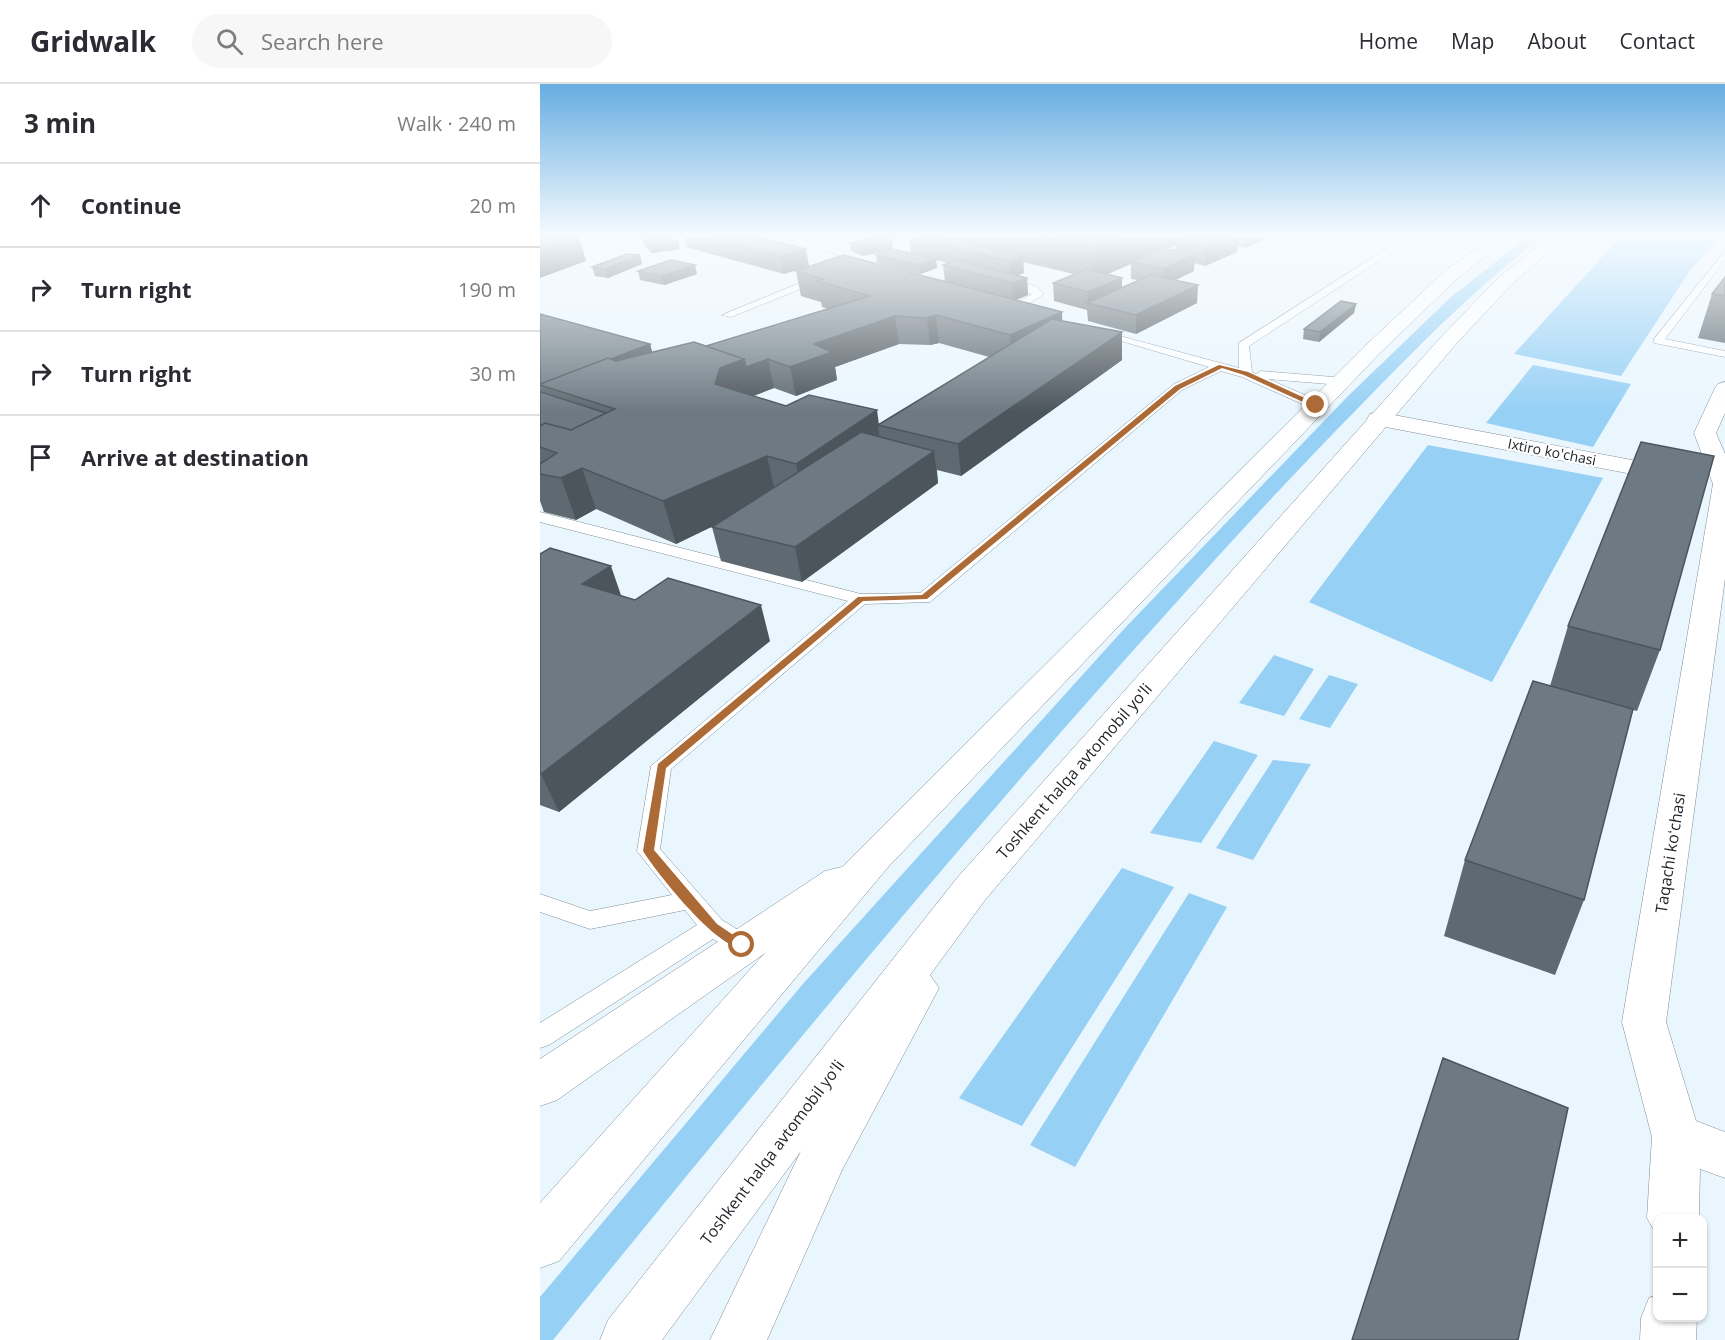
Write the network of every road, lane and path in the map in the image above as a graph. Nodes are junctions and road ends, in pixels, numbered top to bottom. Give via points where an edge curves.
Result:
1 (779, 295) edge
2 (1037, 295) edge
3 (1321, 295) edge
4 (1429, 295) edge
5 (1492, 295) edge
6 (1694, 295) edge
7 (1026, 311) edge
8 (727, 315) dead end
9 (1084, 327) edge
10 (1725, 354) edge
11 (1221, 366) junction
12 (1246, 374) junction
13 (1341, 381) junction
14 (1725, 388) edge
15 (1316, 405) junction
16 (1378, 419) junction
17 (1713, 482) edge
18 (540, 517) edge
19 (861, 599) junction
20 (875, 856) junction
21 (971, 889) junction
22 (690, 900) junction
23 (540, 903) edge
24 (728, 936) junction
25 (540, 1036) edge
26 (540, 1085) edge
27 (1676, 1137) junction
28 (1725, 1155) edge
29 (1673, 1214) edge
30 (540, 1242) edge
31 (1669, 1322) edge
32 (628, 1340) edge
33 (738, 1340) edge
34 (1668, 1340) edge

1 - 8 lane
2 - 7 lane via 1009,306
3 - 12 lane via 1243,345
4 - 13 main road
5 - 16 main road, Toshkent halqa avtomobil yo'li
6 - 10 lane via 1658,341
9 - 11 lane
11 - 12 lane
11 - 19 lane via 1178,387 924,598
12 - 13 lane
12 - 15 lane
13 - 15 main road
14 - 17 main road, Taqachi koʻchasi via 1705,433
15 - 20 main road
16 - 17 main road, Ixtiro ko'chasi
16 - 21 main road, Toshkent halqa avtomobil yo'li
17 - 27 main road, Taqachi koʻchasi via 1644,1022
18 - 19 lane
19 - 22 lane via 662,766 648,851
20 - 24 main road
20 - 30 main road
21 - 32 main road, Toshkent halqa avtomobil yo'li
21 - 33 main road via 825,1154
22 - 23 lane via 590,920
22 - 24 lane
24 - 25 lane
24 - 26 main road
27 - 28 main road
27 - 29 main road, Taqachi koʻchasi
31 - 34 main road

